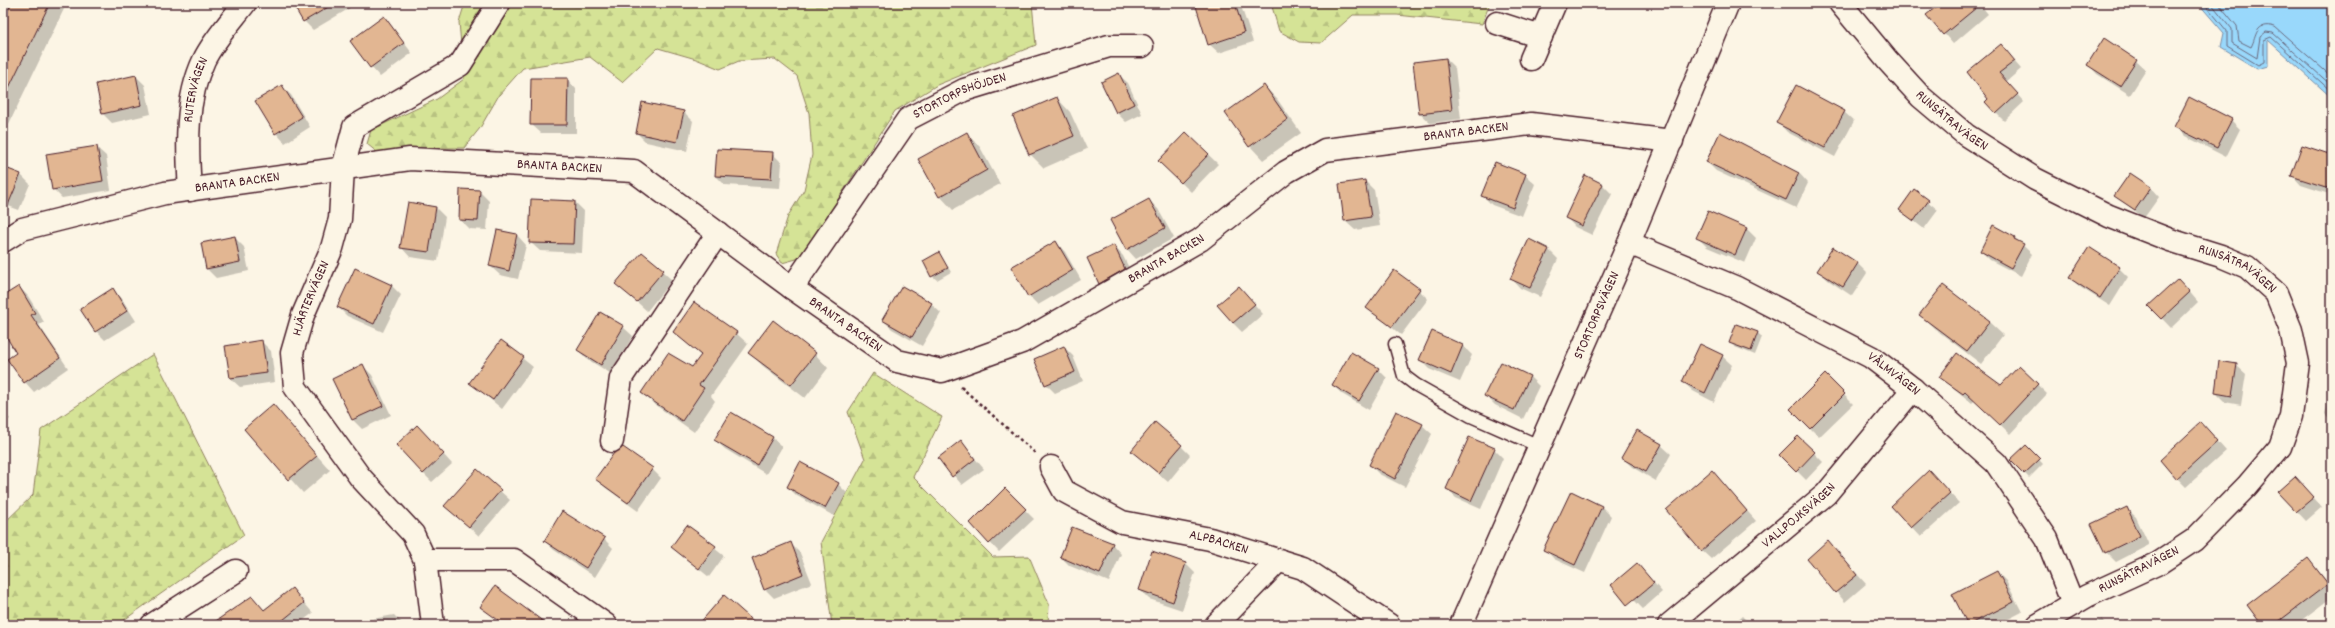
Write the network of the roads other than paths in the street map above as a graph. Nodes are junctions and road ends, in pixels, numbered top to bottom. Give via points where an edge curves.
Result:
1 (245, 3) edge
2 (499, 3) edge
3 (1555, 3) edge
4 (1728, 3) edge
5 (1840, 3) edge
6 (1498, 23) dead end
7 (1541, 36) junction
8 (1142, 46) dead end
9 (1532, 59) dead end
10 (1672, 141) junction
11 (343, 168) junction
12 (190, 190) junction
13 (718, 233) junction
14 (3, 241) edge
15 (1629, 243) junction
16 (792, 288) junction
17 (1395, 344) dead end
18 (1913, 389) junction
19 (612, 441) dead end
20 (1539, 446) junction
21 (1051, 467) road end
22 (425, 560) junction
23 (1279, 560) junction
24 (236, 571) dead end
25 (2073, 604) junction
26 (152, 625) edge
27 (433, 625) edge
28 (606, 625) edge
29 (1216, 625) edge
30 (1389, 625) edge
31 (1461, 625) edge
32 (1668, 625) edge
33 (2038, 625) edge

1 - 12 street, RUTERVÄGEN via 204,59 192,93 187,149
2 - 11 street, HJÄRTERVÄGEN via 460,65 354,127
3 - 7 street
4 - 10 street, STORTORPSVÄGEN
5 - 25 street, RUNSÄTRAVÄGEN via 1921,97 1966,135 2035,179 2109,216 2247,267 2276,293 2288,324 2298,363 2291,416 2280,447 2247,486 2194,540 2159,563
6 - 7 street
7 - 9 street
8 - 16 street, STORTORPSHÖJDEN via 1109,46 964,90 908,119
10 - 15 street, STORTORPSVÄGEN
10 - 16 street, BRANTA BACKEN via 1531,124 1324,150 1286,172 1193,244 1022,342 942,371 897,360
11 - 12 street, BRANTA BACKEN
11 - 13 street, BRANTA BACKEN via 410,159 634,171
11 - 22 street, HJÄRTERVÄGEN via 340,219 332,248 303,315 292,353 295,387 360,477 413,534
12 - 14 street, BRANTA BACKEN via 165,193 22,229
13 - 16 street, BRANTA BACKEN
13 - 19 street via 621,378
15 - 18 street, VÅLMVÄGEN via 1738,288 1871,356
15 - 20 street, STORTORPSVÄGEN
17 - 20 lane via 1404,376 1416,385 1471,416
18 - 25 street, VÅLMVÄGEN via 1996,463 2047,540
18 - 32 street, VALLPOJKSVÄGEN via 1826,494
20 - 31 street, STORTORPSVÄGEN
21 - 23 street, ALPBACKEN via 1064,492 1122,522 1210,538
22 - 27 street, HJÄRTERVÄGEN
22 - 28 street via 514,560
23 - 29 street
23 - 30 street, ALPBACKEN via 1303,568
24 - 26 street
25 - 33 street, RUNSÄTRAVÄGEN

